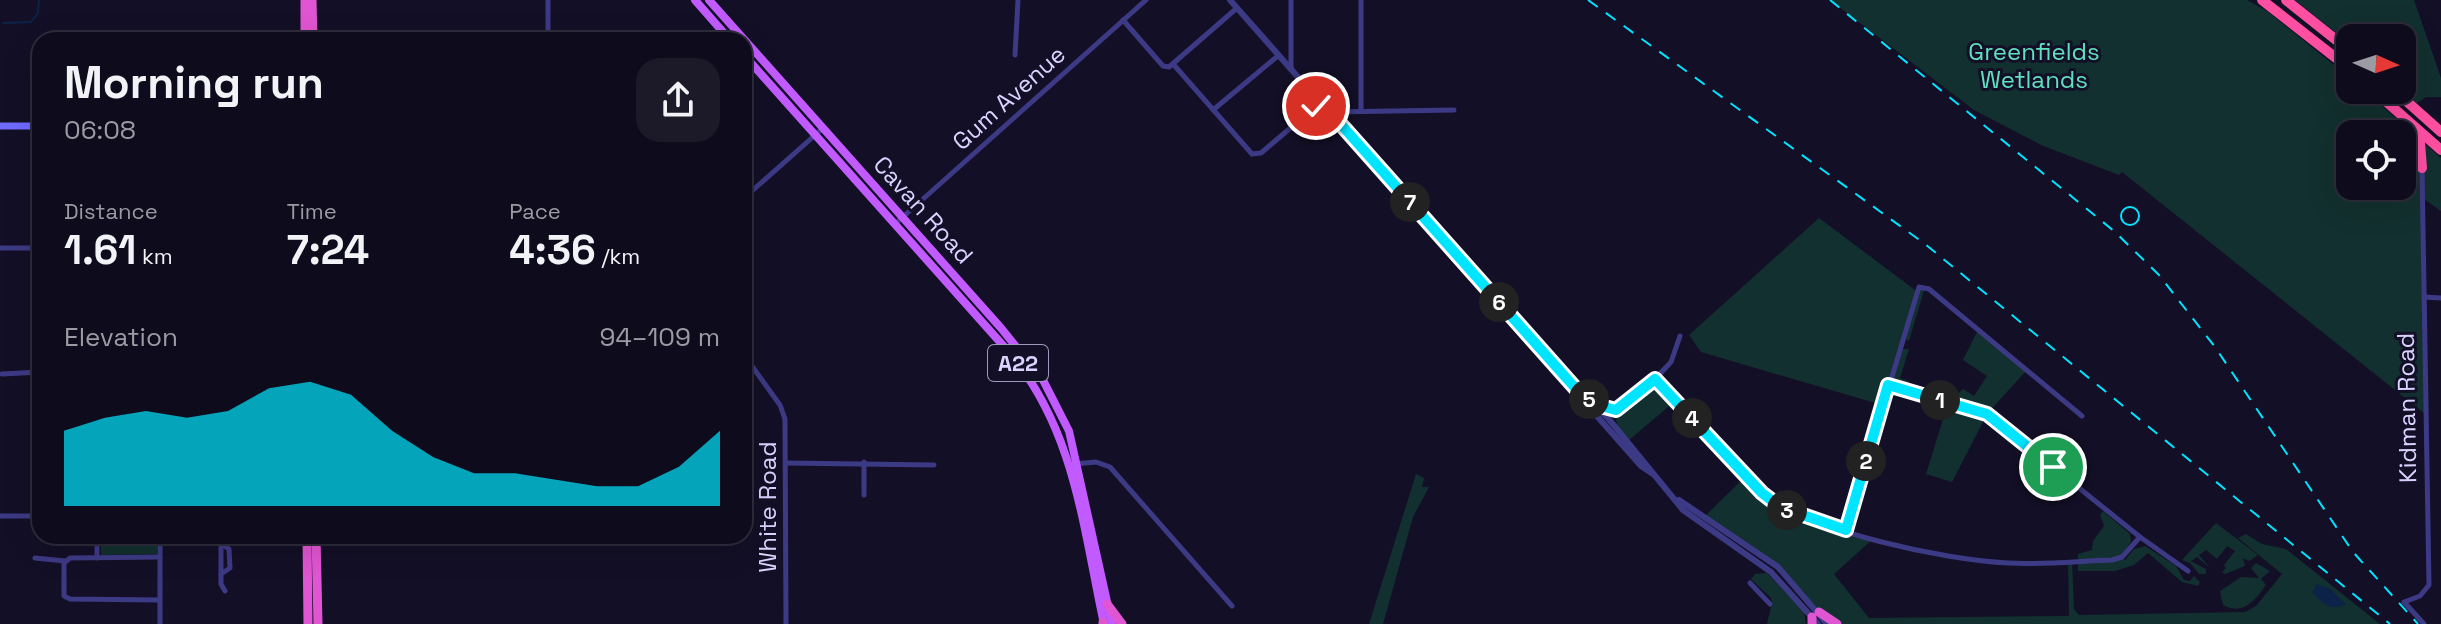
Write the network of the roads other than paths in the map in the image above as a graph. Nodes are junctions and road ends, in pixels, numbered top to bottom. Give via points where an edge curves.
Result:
1 (305, 0) edge
2 (312, 0) edge
3 (548, 0) edge
4 (695, 0) edge
5 (709, 0) edge
6 (1018, 0) edge
7 (1146, 0) edge
8 (1230, 0) edge
9 (1291, 0) edge
10 (1361, 0) edge
11 (2262, 0) edge
12 (2286, 0) edge
13 (1237, 8) junction
14 (1123, 20) junction
15 (305, 32) edge
16 (313, 32) edge
17 (548, 32) edge
18 (723, 32) edge
19 (738, 32) edge
20 (2336, 40) edge
21 (752, 48) edge
22 (1015, 55) dead end
23 (1279, 55) junction
24 (2336, 58) edge
25 (752, 64) edge
26 (1174, 65) junction
27 (1291, 69) junction
28 (1321, 102) junction
29 (2387, 104) edge
30 (2389, 104) edge
31 (2410, 104) edge
32 (1213, 110) junction
33 (1454, 110) dead end
34 (1361, 111) junction
35 (1330, 112) junction
36 (0, 126) edge
37 (32, 126) edge
38 (823, 128) junction
39 (2441, 132) edge
40 (815, 135) junction
41 (2441, 152) edge
42 (2422, 168) junction
43 (752, 191) edge
44 (899, 220) junction
45 (0, 248) edge
46 (32, 248) edge
47 (942, 276) junction
48 (958, 279) junction
49 (2424, 297) junction
50 (2441, 298) edge
51 (997, 331) junction
52 (1680, 336) dead end
53 (1658, 362) dead end
54 (752, 366) edge
55 (1663, 370) junction
56 (1, 372) edge
57 (32, 372) edge
58 (1655, 379) junction
59 (1888, 385) junction
60 (1577, 390) junction
61 (1593, 404) junction
62 (1616, 410) junction
63 (2082, 416) dead end
64 (1605, 419) junction
65 (864, 462) junction
66 (786, 463) junction
67 (934, 465) dead end
68 (1073, 465) junction
69 (1670, 494) junction
70 (864, 495) dead end
71 (0, 516) edge
72 (32, 516) edge
73 (1846, 530) junction
74 (2140, 537) junction
75 (97, 544) edge
76 (160, 544) edge
77 (221, 544) joint
78 (307, 544) edge
79 (316, 544) edge
80 (160, 557) junction
81 (35, 558) dead end
82 (97, 558) junction
83 (1768, 559) junction
84 (65, 561) junction
85 (1759, 563) junction
86 (2188, 571) dead end
87 (221, 574) junction
88 (1750, 583) dead end
89 (225, 591) dead end
90 (160, 600) junction
91 (1107, 604) junction
92 (1770, 604) dead end
93 (1232, 606) dead end
94 (1815, 619) edge
95 (160, 624) edge
96 (308, 624) edge
97 (318, 624) edge
98 (786, 624) edge
99 (1105, 624) edge
100 (1122, 624) edge
101 (1827, 624) edge
102 (1837, 624) edge
103 (2424, 624) edge

1 - 15 highway
2 - 16 highway
3 - 17 street
4 - 18 main road
5 - 19 main road, Cavan Road / A22
6 - 22 street
7 - 14 street, Gum Avenue
8 - 13 street
9 - 27 street
10 - 34 street
11 - 24 highway
12 - 20 highway
13 - 23 street
13 - 26 street
14 - 26 street via 1163,66
14 - 44 street, Gum Avenue
21 - 38 main road, Cavan Road / A22
23 - 27 street
23 - 32 street
25 - 40 main road, Cavan Road / A22
26 - 32 street
27 - 28 street
28 - 32 street via 1257,154
28 - 35 street
29 - 42 highway via 2419,140
30 - 41 highway
31 - 39 highway
33 - 34 street
34 - 35 street
35 - 60 street
36 - 37 main road
38 - 40 street
38 - 44 main road, Cavan Road / A22
40 - 43 street
40 - 44 main road, Cavan Road / A22
41 - 42 highway
42 - 49 street, Kidman Road
44 - 47 main road, Cavan Road / A22
44 - 48 main road, Cavan Road / A22
45 - 46 street
47 - 48 main road
47 - 51 main road, Cavan Road / A22
48 - 51 main road, Cavan Road / A22
49 - 50 street
49 - 103 street, Kidman Road via 2429,585 2420,596 2404,602
51 - 68 main road, Cavan Road / A22 via 1040,393
52 - 55 street via 1674,357
53 - 55 street
54 - 66 street, White Road via 783,410
55 - 58 street
56 - 57 street
58 - 62 street
58 - 73 street via 1762,493 1780,507
59 - 63 street via 1915,291 1924,286
59 - 73 street
59 - 74 street via 1987,414
60 - 61 street
60 - 64 street
61 - 62 street
61 - 64 street
62 - 64 street
64 - 69 street
65 - 66 street
65 - 67 street
65 - 70 street
66 - 98 street, White Road
68 - 91 main road, Cavan Road / A22
68 - 93 street via 1096,462 1110,467
68 - 99 main road, Cavan Road / A22
69 - 83 street
69 - 85 street via 1693,519
71 - 72 street
73 - 74 street via 1913,549 2007,563 2116,559
74 - 86 street
75 - 82 street
76 - 80 street
77 - 87 street
77 - 87 street via 232,558 230,568
78 - 96 highway
79 - 97 highway
80 - 82 street
80 - 90 street
81 - 84 street
82 - 84 street
83 - 85 street
83 - 94 street
84 - 90 street via 64,596 70,599
85 - 94 street
87 - 89 street
88 - 92 street
90 - 95 street
91 - 99 main road, Cavan Road
91 - 100 highway
94 - 101 street
94 - 102 highway

